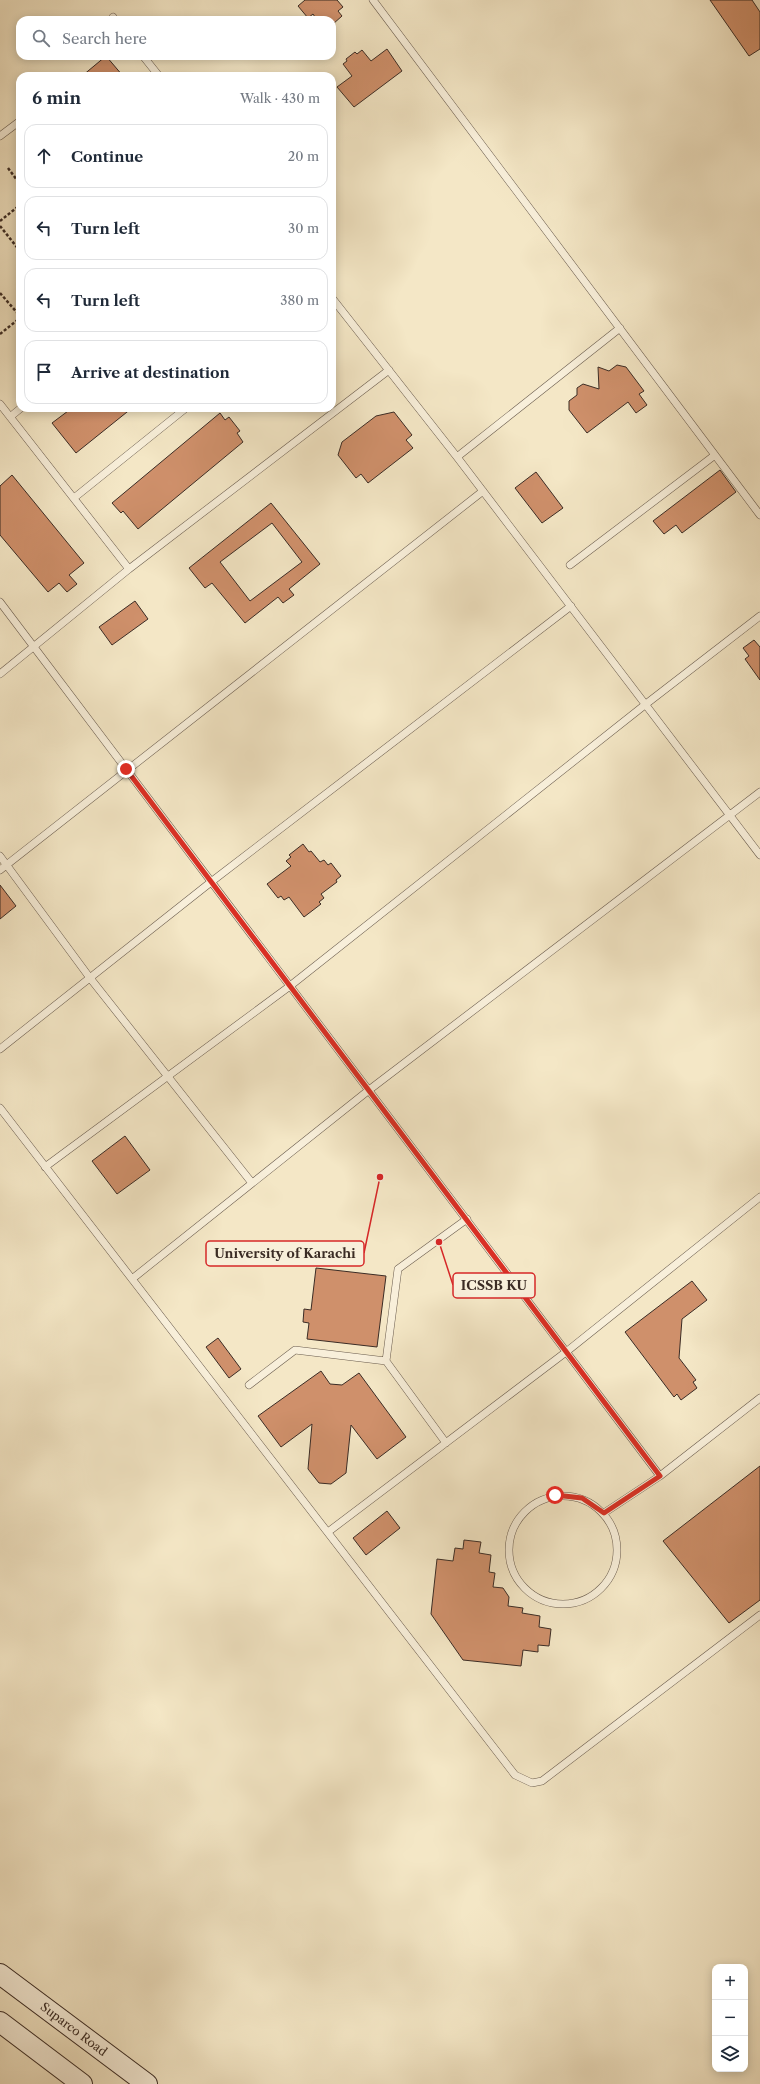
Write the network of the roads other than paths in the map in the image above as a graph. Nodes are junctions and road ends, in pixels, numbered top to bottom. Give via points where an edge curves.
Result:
1 (373, 0) edge
2 (146, 60) edge
3 (156, 72) edge
4 (16, 124) edge
5 (0, 135) edge
6 (336, 303) edge
7 (620, 328) junction
8 (388, 370) junction
9 (0, 404) edge
10 (336, 407) edge
11 (16, 412) edge
12 (181, 412) edge
13 (329, 412) edge
14 (10, 417) junction
15 (715, 454) junction
16 (457, 457) junction
17 (483, 491) junction
18 (74, 498) junction
19 (760, 516) edge
20 (570, 565) dead end
21 (129, 569) junction
22 (0, 602) edge
23 (571, 606) junction
24 (760, 616) edge
25 (34, 648) junction
26 (0, 674) edge
27 (646, 704) junction
28 (126, 769) junction
29 (760, 792) edge
30 (730, 815) junction
31 (760, 855) edge
32 (0, 856) edge
33 (6, 865) junction
34 (0, 870) edge
35 (211, 882) junction
36 (90, 978) junction
37 (290, 986) junction
38 (0, 1049) edge
39 (169, 1076) junction
40 (369, 1090) junction
41 (0, 1108) edge
42 (45, 1167) junction
43 (252, 1183) junction
44 (760, 1197) edge
45 (466, 1220) junction
46 (132, 1278) junction
47 (566, 1352) junction
48 (386, 1361) junction
49 (249, 1384) dead end
50 (760, 1398) edge
51 (446, 1443) junction
52 (660, 1476) junction
53 (604, 1513) junction
54 (328, 1532) junction
55 (760, 1615) edge
56 (0, 1974) edge
57 (0, 2022) edge
58 (82, 2084) edge
59 (147, 2084) edge

1 - 7 lane
2 - 3 lane
4 - 5 lane
6 - 8 lane
7 - 15 lane
7 - 16 lane
8 - 10 lane
8 - 16 lane
9 - 14 lane
11 - 14 lane
12 - 18 lane
13 - 21 lane
14 - 18 lane
15 - 19 lane
15 - 20 lane
16 - 17 lane
17 - 23 lane
17 - 28 lane
18 - 21 lane
21 - 25 lane
22 - 25 lane
23 - 27 lane
23 - 35 lane
24 - 27 lane
25 - 26 lane
25 - 28 lane
27 - 30 lane
27 - 37 lane
28 - 33 lane
28 - 35 lane
29 - 30 lane
30 - 31 lane
30 - 40 lane
32 - 33 lane
33 - 34 lane
33 - 36 lane
35 - 36 lane
35 - 37 lane
36 - 38 lane
36 - 39 lane
37 - 39 lane
37 - 40 lane
39 - 42 lane
39 - 43 lane
40 - 43 lane
40 - 45 lane
41 - 42 lane
42 - 46 lane
43 - 46 lane
44 - 47 lane
45 - 47 lane
45 - 48 lane via 398,1269
46 - 54 lane
47 - 51 lane
47 - 52 lane
48 - 49 lane via 295,1350
48 - 51 lane
50 - 52 lane
51 - 54 lane
52 - 53 lane
53 - 53 lane via 582,1498 555,1495 530,1506 513,1526 508,1552 514,1577 532,1597 558,1605 584,1602 606,1586 617,1562 617,1536
54 - 55 lane via 515,1775 532,1783 542,1780
56 - 59 main road, Suparco Road
57 - 58 main road

